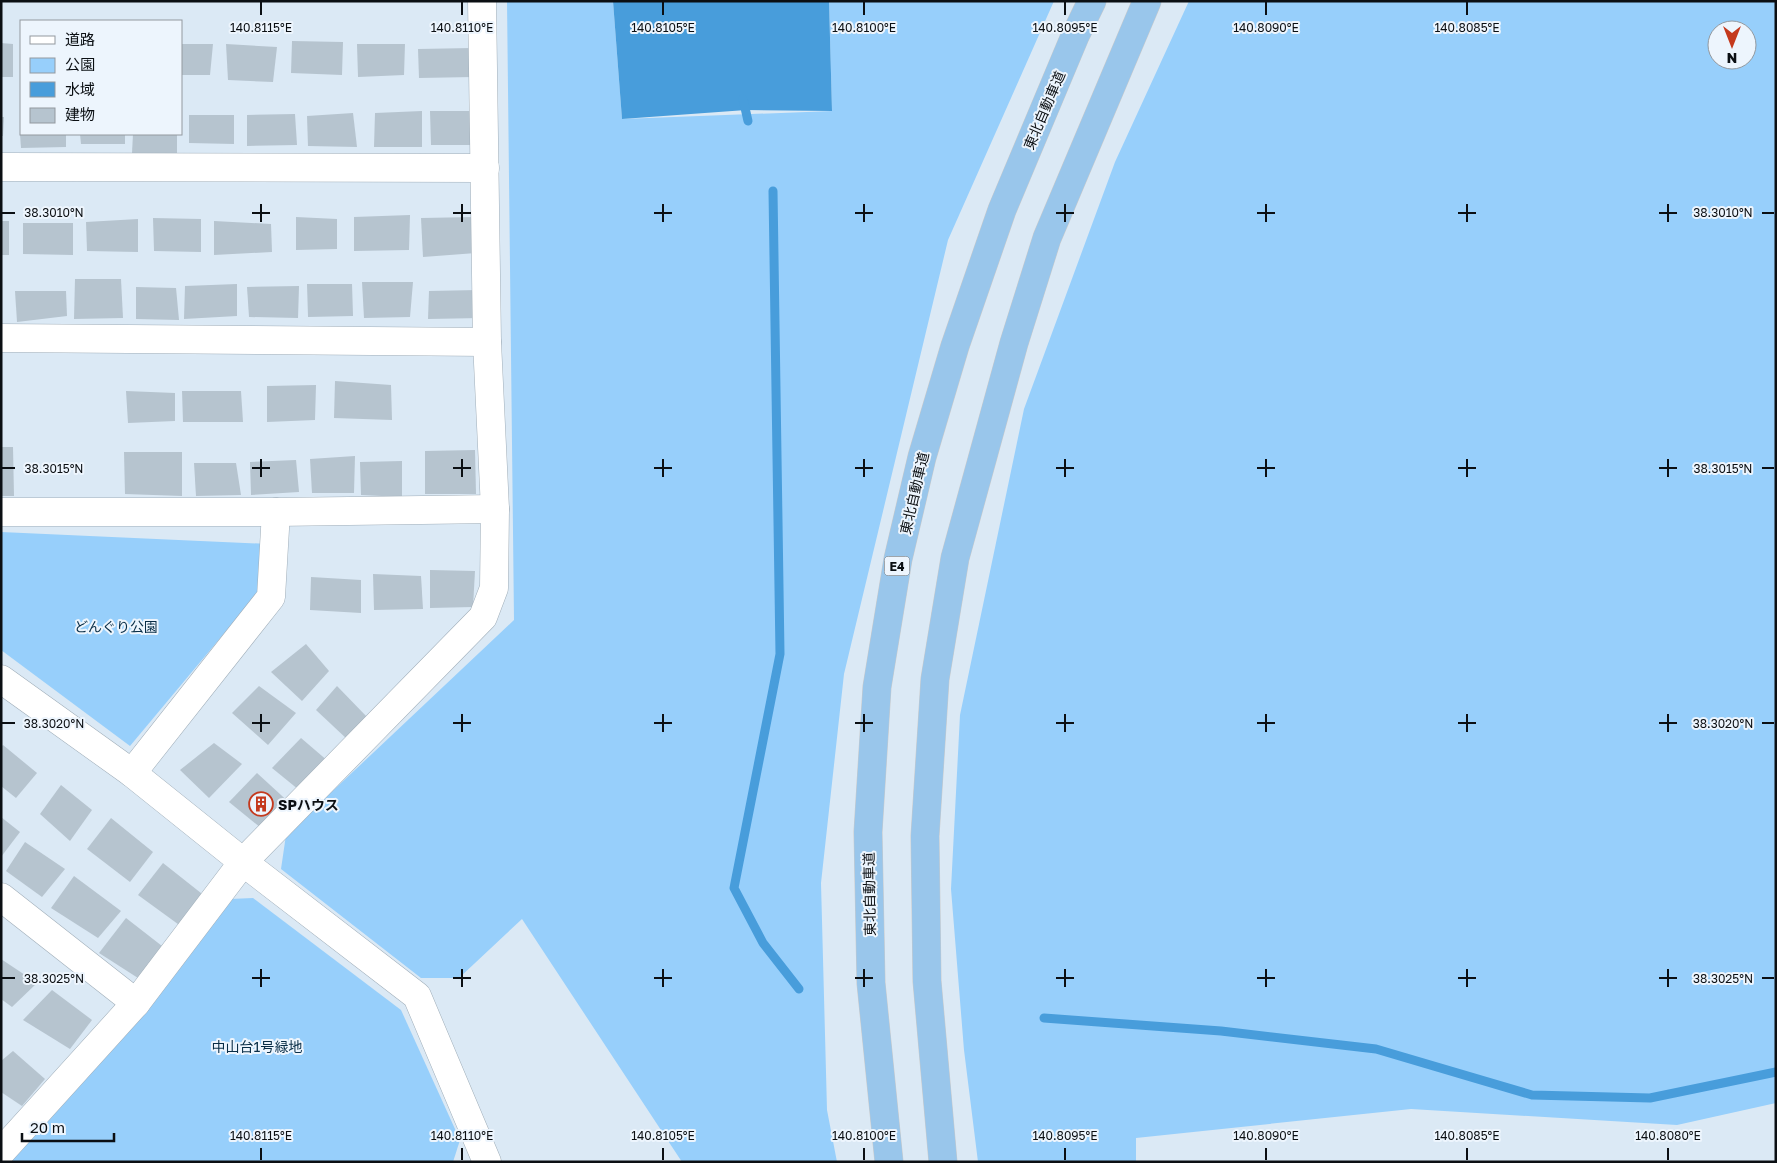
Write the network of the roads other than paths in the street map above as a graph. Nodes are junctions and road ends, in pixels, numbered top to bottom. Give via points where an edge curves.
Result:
1 (482, 1) edge
2 (1092, 1) edge
3 (1147, 1) edge
4 (1, 167) edge
5 (485, 168) junction
6 (1, 338) edge
7 (487, 342) junction
8 (494, 509) junction
9 (1, 512) edge
10 (276, 512) junction
11 (1, 679) edge
12 (132, 773) junction
13 (242, 862) junction
14 (1, 897) edge
15 (136, 1003) junction
16 (10, 1125) edge
17 (1, 1152) edge
18 (484, 1160) edge
19 (889, 1162) edge
20 (943, 1162) edge

1 - 5 street
2 - 19 highway, 東北自動車道 / E4 via 996,228 955,346 922,457 898,559 877,688 868,832 871,983
3 - 20 highway via 1047,238 1008,362 955,558 936,679 925,836 927,981
4 - 5 street
5 - 7 street
6 - 7 street
7 - 8 street
8 - 10 street
8 - 13 street via 494,588 483,617
9 - 10 street
10 - 12 street via 271,597
11 - 12 street
12 - 13 street
13 - 15 street
13 - 18 street via 417,996
14 - 15 street
15 - 16 street
16 - 17 street

